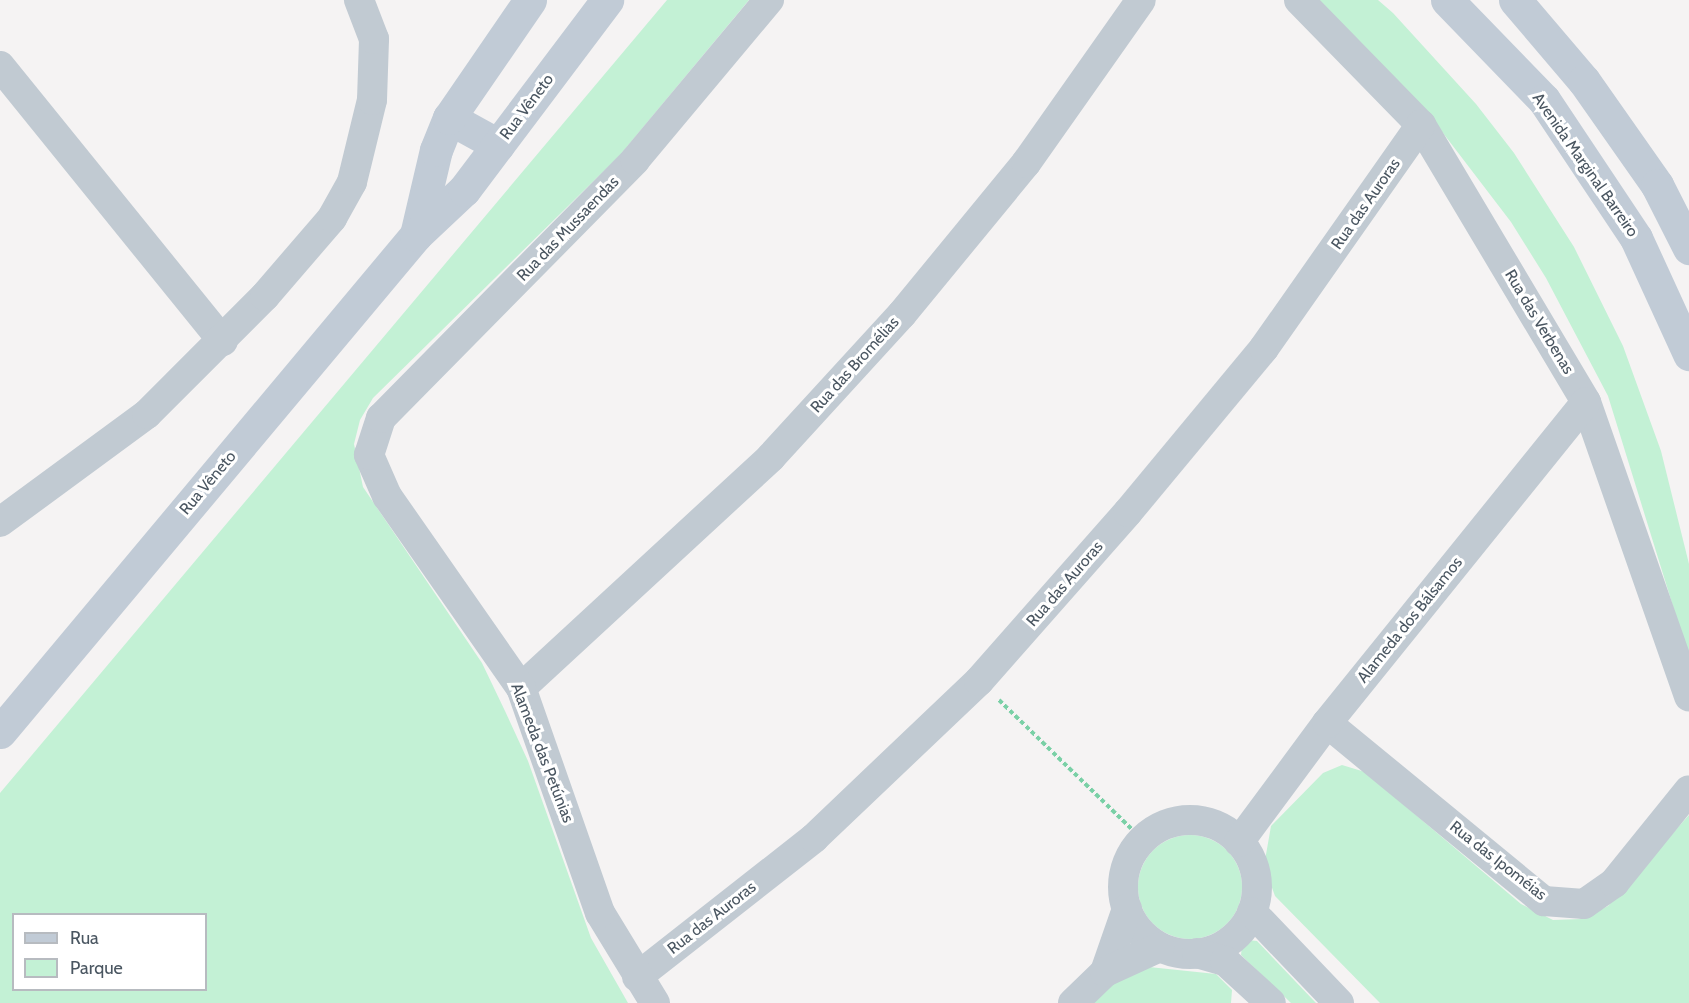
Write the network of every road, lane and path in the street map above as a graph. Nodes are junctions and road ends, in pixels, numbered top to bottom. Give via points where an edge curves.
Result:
1 (359, 0) edge
2 (530, 0) edge
3 (607, 0) edge
4 (769, 0) edge
5 (1142, 0) edge
6 (1299, 0) edge
7 (1447, 0) edge
8 (1515, 0) edge
9 (0, 66) edge
10 (449, 118) junction
11 (1421, 125) junction
12 (498, 145) junction
13 (416, 235) junction
14 (1689, 248) edge
15 (223, 341) junction
16 (1689, 354) edge
17 (1586, 402) junction
18 (369, 455) joint
19 (0, 522) edge
20 (979, 681) junction
21 (521, 688) junction
22 (1689, 696) edge
23 (1327, 723) junction
24 (0, 732) edge
25 (1689, 790) edge
26 (1142, 839) junction
27 (1239, 842) junction
28 (1127, 909) junction
29 (1252, 912) junction
30 (1160, 947) junction
31 (1197, 953) junction
32 (1105, 972) junction
33 (637, 977) junction
34 (1338, 1002) edge
35 (655, 1003) edge
36 (1073, 1003) edge
37 (1271, 1003) edge

1 - 15 street via 374,39 375,60 369,118 352,182 307,251
2 - 10 street, Rua Vêneto
3 - 12 street, Rua Vêneto
4 - 18 street, Rua das Mussaendas via 635,159 381,418
5 - 21 street, Rua das Bromélias via 1026,163 902,314 771,457
6 - 11 street, Rua das Verbenas
7 - 16 street, Avenida Marginal Barreiro via 1544,100 1636,238
8 - 14 street via 1598,100 1657,185
9 - 15 street
10 - 12 street
10 - 13 street, Rua Vêneto via 436,150
11 - 17 street, Rua das Verbenas
11 - 20 street, Rua das Auroras via 1264,348 1128,512
12 - 13 street, Rua Vêneto via 464,190
13 - 24 street, Rua Vêneto
15 - 19 street via 147,414
17 - 22 street, Rua das Verbenas
17 - 23 street, Alameda dos Bálsamos
18 - 21 street, Alameda das Petúnias via 387,496
20 - 26 path
20 - 33 street, Rua das Auroras via 814,838
21 - 33 street, Alameda das Petúnias via 600,913
23 - 25 street, Rua das Ipoméias via 1544,901 1584,904 1614,883
23 - 27 street, Alameda dos Bálsamos
26 - 27 street via 1160,827 1180,821 1201,821 1222,828
26 - 28 street via 1124,872
27 - 29 street via 1256,875
28 - 30 street via 1135,925
28 - 32 street
29 - 31 street via 1230,941
29 - 34 street
30 - 31 street
30 - 32 street
31 - 37 street via 1225,961
32 - 36 street
33 - 35 street, Alameda das Petúnias

